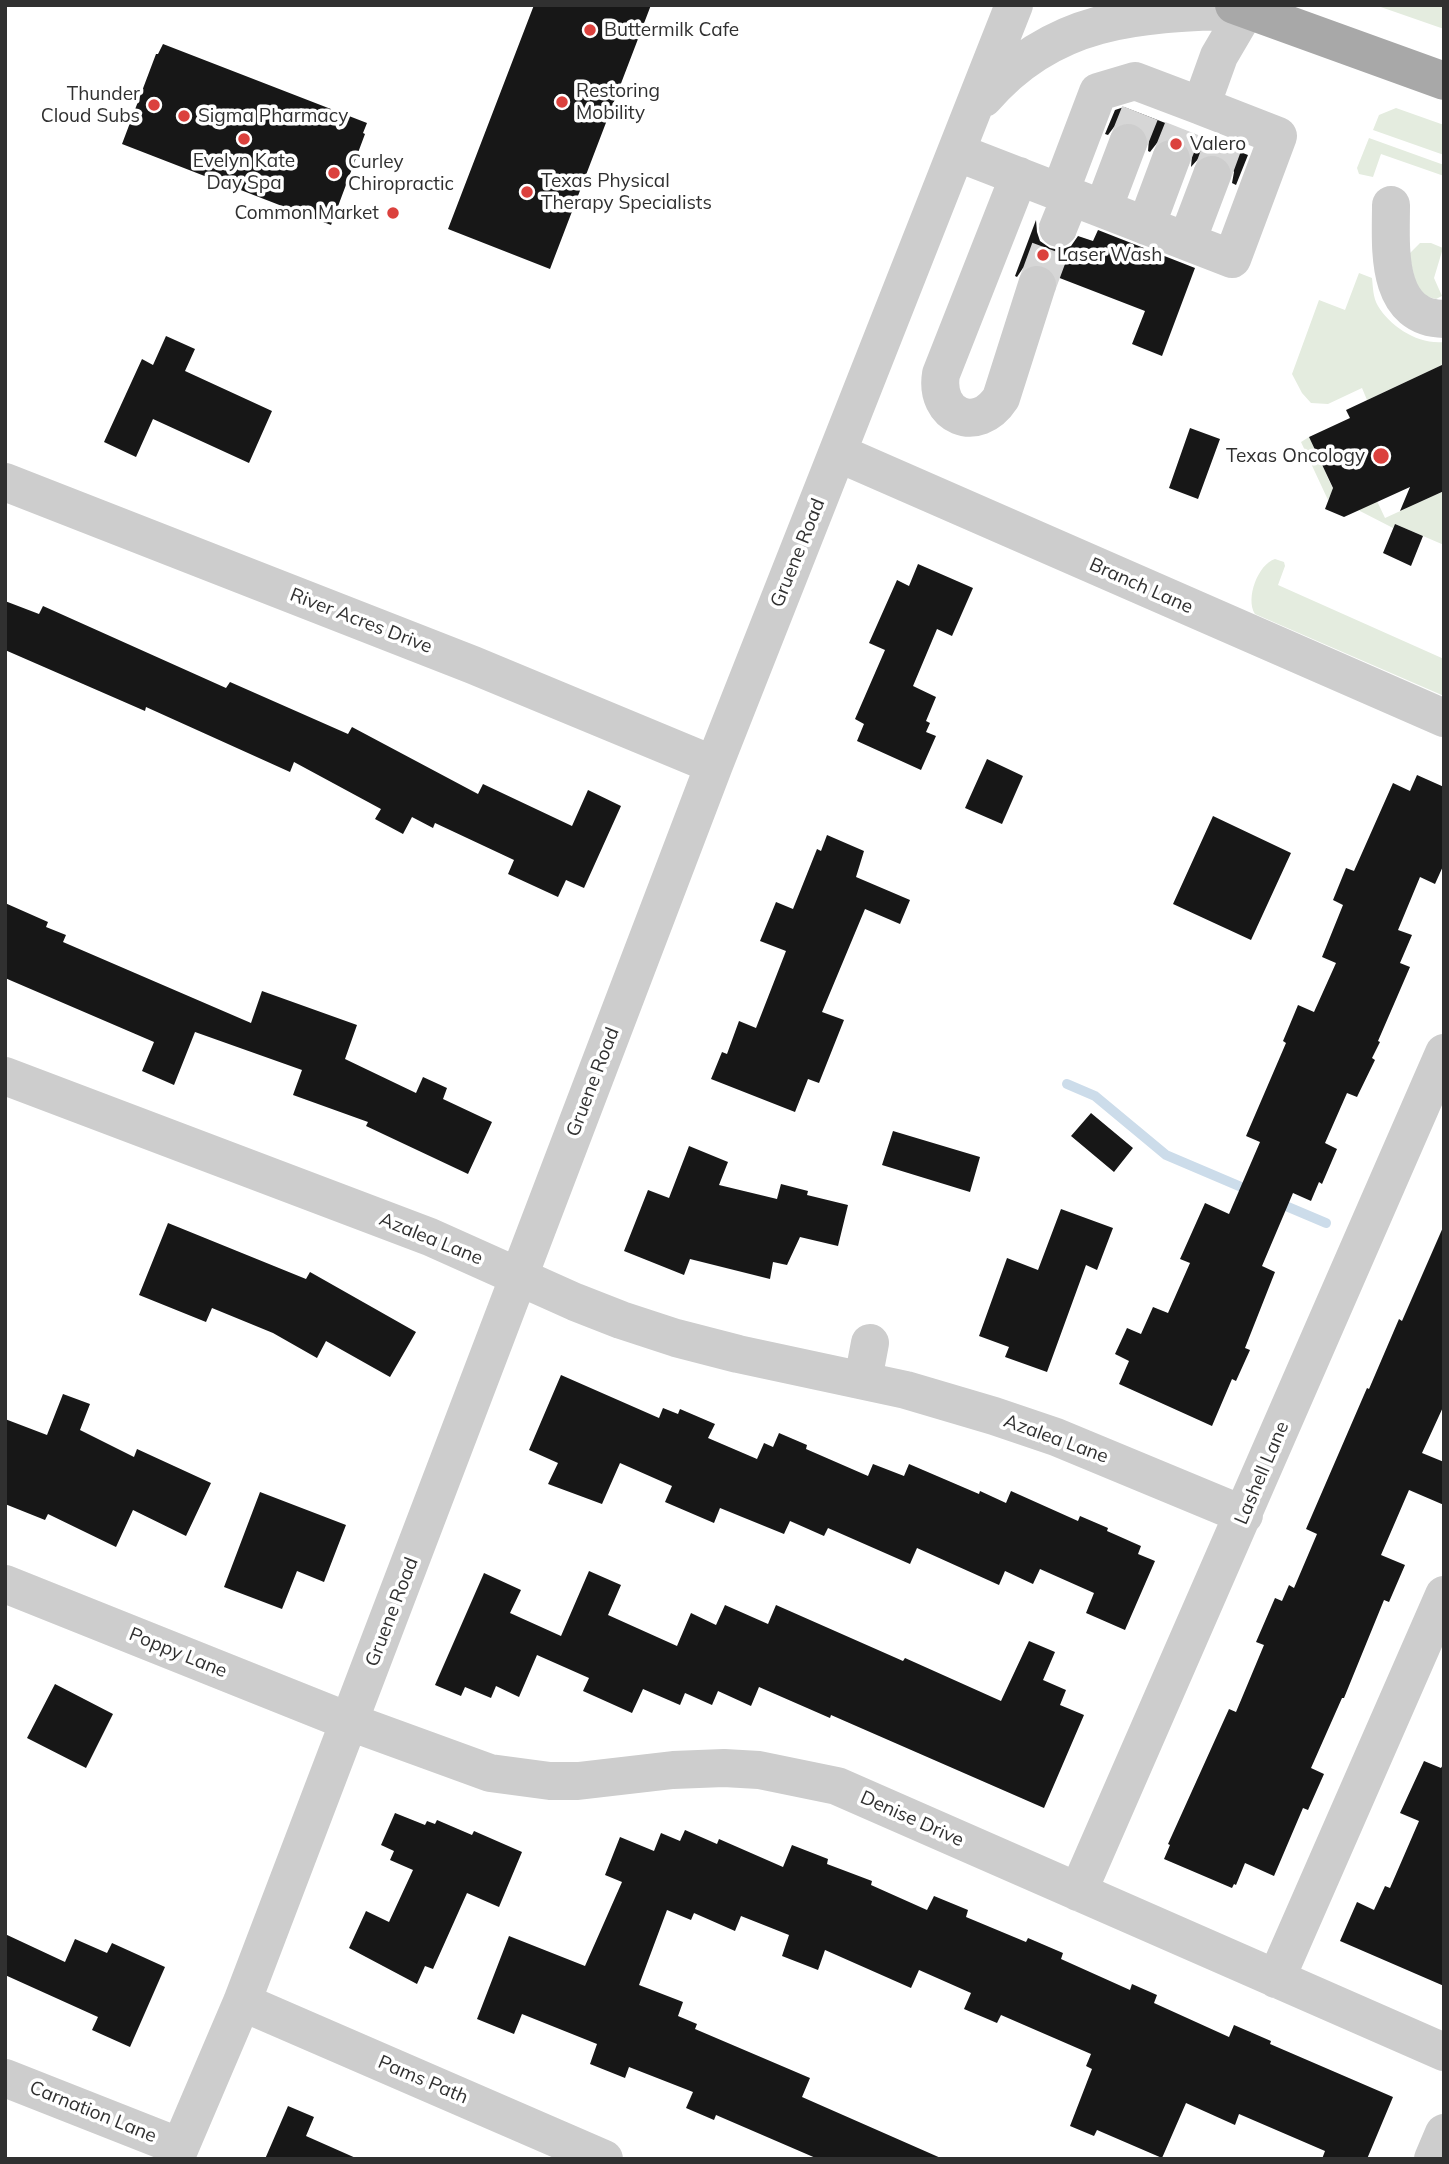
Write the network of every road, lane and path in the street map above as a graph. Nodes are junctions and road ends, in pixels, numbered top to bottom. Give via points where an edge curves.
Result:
1 (1014, 5) edge
2 (1240, 7) edge
3 (1444, 81) edge
4 (973, 110) junction
5 (1124, 110) junction
6 (1218, 141) junction
7 (956, 152) junction
8 (1019, 176) junction
9 (1073, 205) junction
10 (1391, 205) dead end
11 (1146, 226) junction
12 (1202, 247) junction
13 (1037, 285) tunnel mouth
14 (1444, 319) edge
15 (838, 453) junction
16 (5, 482) edge
17 (1444, 718) edge
18 (714, 765) junction
19 (1444, 1053) edge
20 (5, 1076) edge
21 (519, 1276) junction
22 (870, 1343) dead end
23 (863, 1380) junction
24 (1244, 1515) junction
25 (5, 1584) edge
26 (1444, 1595) edge
27 (350, 1723) junction
28 (1078, 1892) junction
29 (1276, 1979) junction
30 (242, 2002) junction
31 (1444, 2052) edge
32 (5, 2078) edge
33 (1444, 2133) edge
34 (178, 2153) edge
35 (604, 2159) edge
36 (1433, 2159) edge

1 - 4 street, Gruene Road
2 - 3 main road
2 - 4 street via 1168,13 1076,31 1017,66
2 - 6 street via 1219,56
4 - 7 street, Gruene Road
5 - 6 street
5 - 9 street
5 - 9 street via 1098,92
6 - 11 street
6 - 12 street
6 - 12 street via 1278,136 1231,259
7 - 8 street
7 - 15 street, Gruene Road
8 - 9 street
8 - 13 street via 941,374 941,399 959,416 984,416 994,409
9 - 11 street
10 - 14 street via 1390,258 1400,290 1413,308
11 - 12 street
15 - 17 street, Branch Lane
15 - 18 street, Gruene Road
16 - 18 street, River Acres Drive via 473,665
18 - 21 street, Gruene Road
19 - 24 street, Lashell Lane
20 - 21 street, Azalea Lane via 430,1237
21 - 23 street, Azalea Lane via 587,1307 676,1338
21 - 27 street, Gruene Road
22 - 23 street
23 - 24 street, Azalea Lane via 1056,1437
24 - 28 street, Lashell Lane
25 - 27 street, Poppy Lane
26 - 29 street
27 - 28 street, Denise Drive via 462,1764 516,1777 578,1781 724,1768 790,1775 837,1786
27 - 30 street, Gruene Road
28 - 29 street, Denise Drive
29 - 31 street, Denise Drive
30 - 34 street, Gruene Road
30 - 35 street, Pams Path
32 - 34 street, Carnation Lane
33 - 36 street

